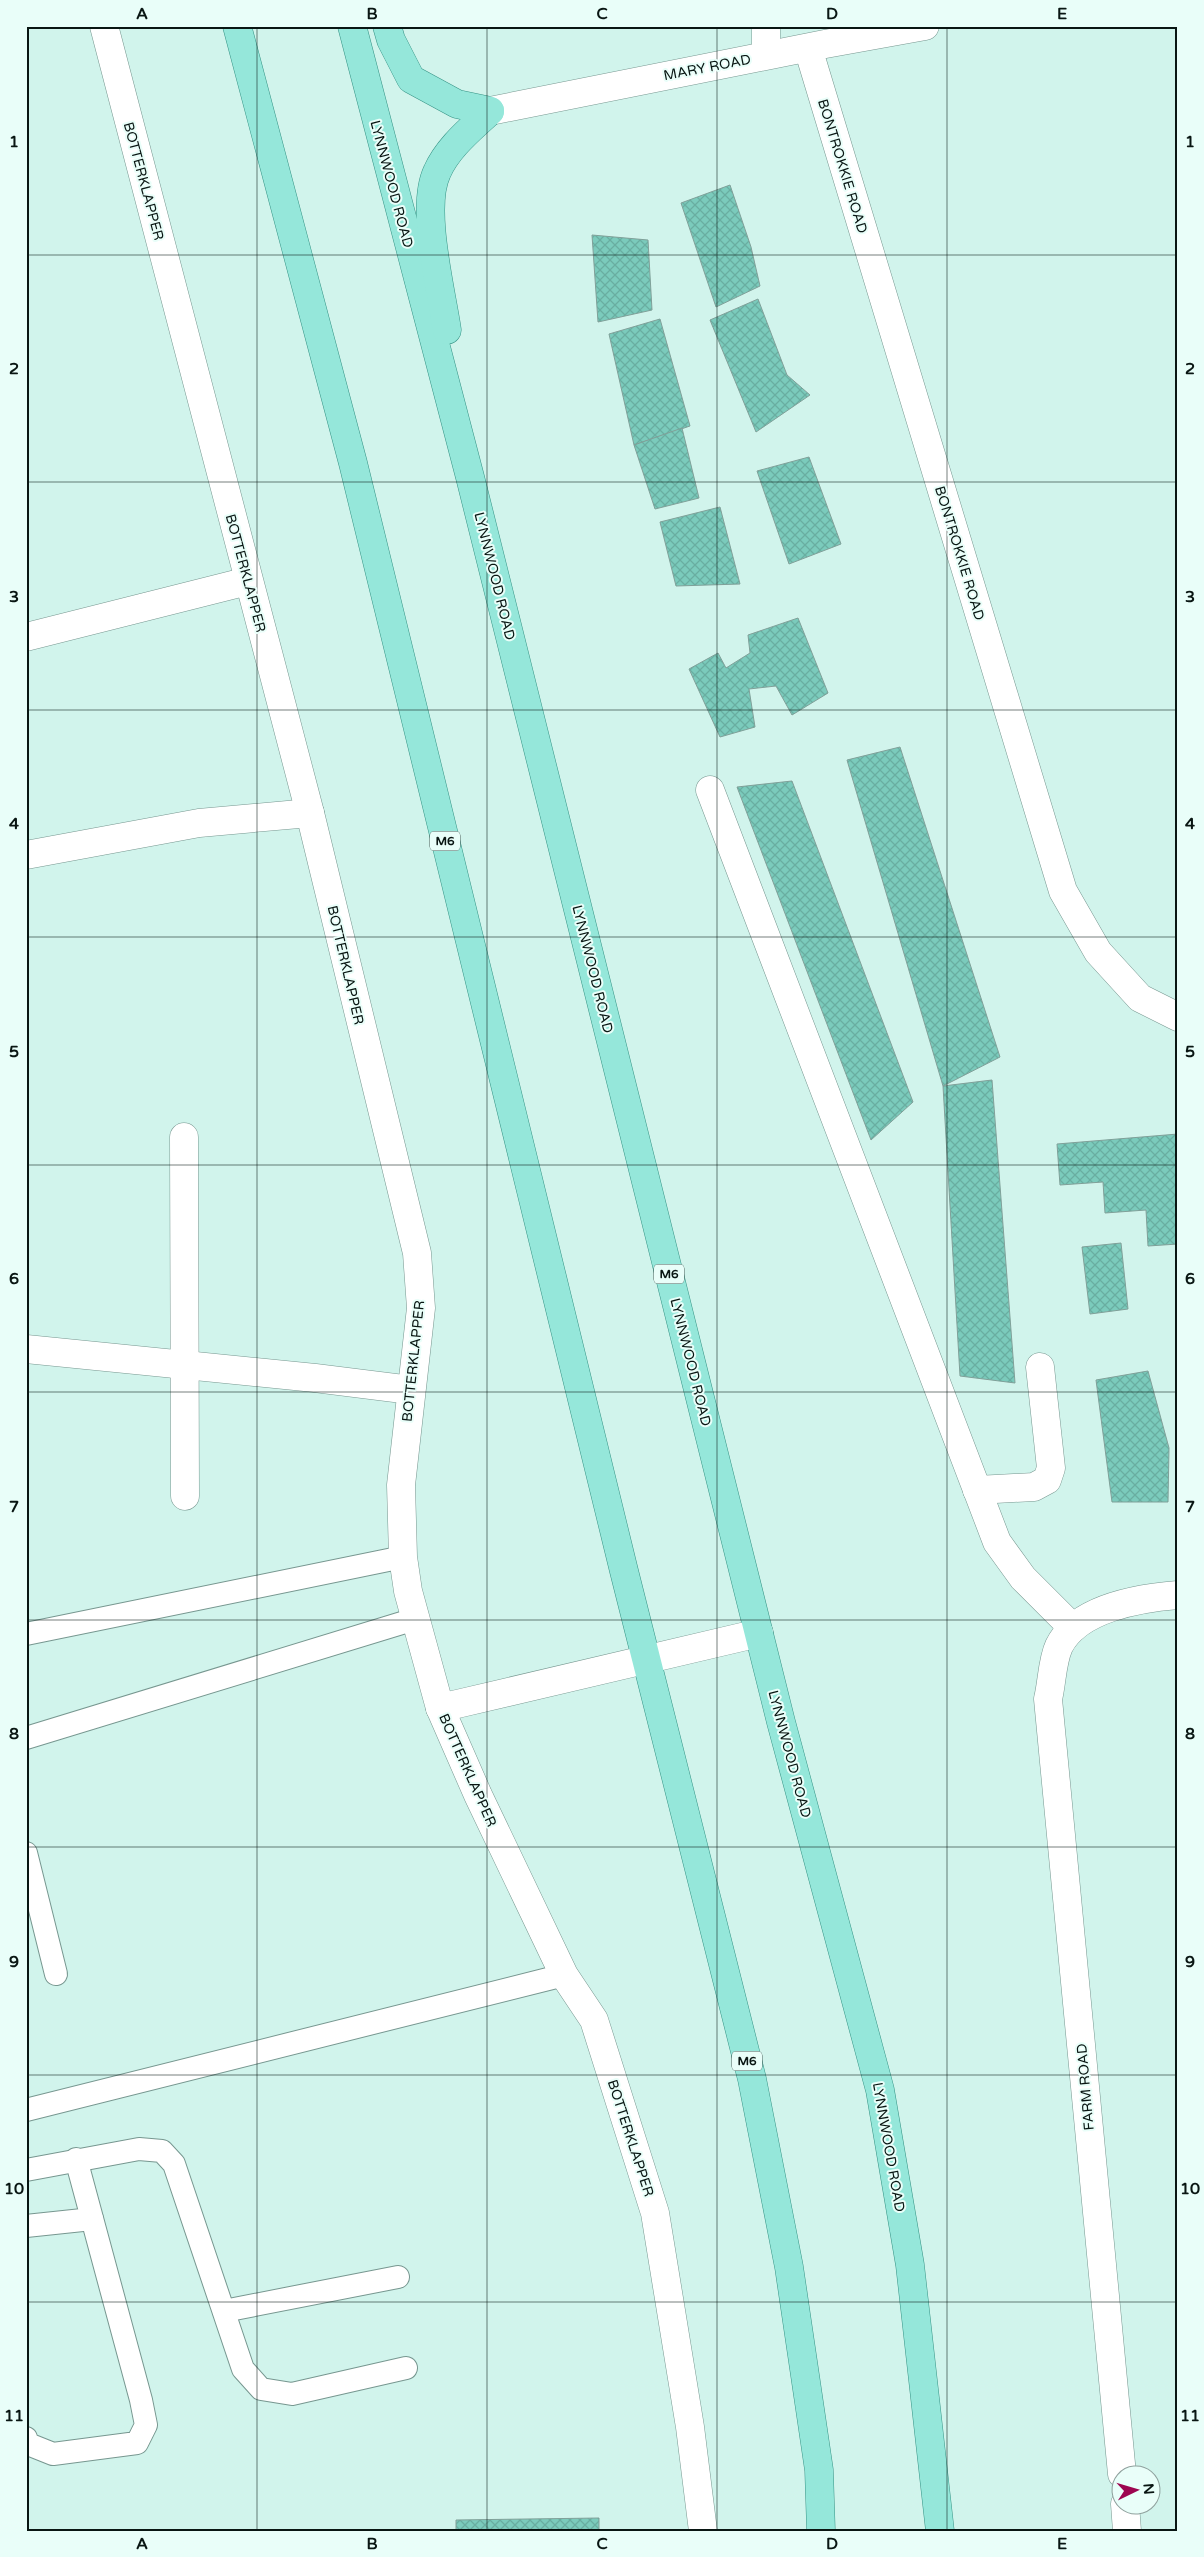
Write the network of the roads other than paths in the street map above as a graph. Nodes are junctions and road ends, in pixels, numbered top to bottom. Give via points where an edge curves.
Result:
1 (104, 26) edge
2 (237, 26) edge
3 (352, 26) edge
4 (387, 26) edge
5 (766, 26) edge
6 (926, 26) edge
7 (817, 39) edge
8 (766, 55) junction
9 (490, 111) junction
10 (470, 477) junction
11 (248, 581) junction
12 (26, 637) edge
13 (710, 790) dead end
14 (310, 812) junction
15 (26, 855) edge
16 (1178, 1017) edge
17 (184, 1137) dead end
18 (26, 1349) edge
19 (186, 1366) junction
20 (1040, 1367) dead end
21 (410, 1390) junction
22 (977, 1490) junction
23 (185, 1496) dead end
24 (403, 1557) junction
25 (1178, 1595) edge
26 (415, 1619) junction
27 (1073, 1628) junction
28 (759, 1633) junction
29 (26, 1634) edge
30 (646, 1658) junction
31 (440, 1708) junction
32 (26, 1738) edge
33 (26, 1853) edge
34 (56, 1974) dead end
35 (564, 1975) junction
36 (26, 2110) edge
37 (76, 2159) junction
38 (26, 2170) edge
39 (92, 2219) junction
40 (26, 2226) edge
41 (398, 2277) dead end
42 (224, 2311) junction
43 (406, 2368) dead end
44 (26, 2438) edge
45 (1121, 2464) edge
46 (1126, 2514) edge
47 (704, 2531) edge
48 (821, 2531) edge
49 (940, 2531) edge
50 (1127, 2531) edge

1 - 11 street, BOTTERKLAPPER
2 - 30 main road, M6 via 352,463
3 - 10 main road, LYNNWOOD ROAD / M6
4 - 9 main road via 390,40 411,79 457,104
5 - 8 street
6 - 7 street, MARY ROAD
7 - 8 street, MARY ROAD
7 - 16 street, BONTROKKIE ROAD via 1063,891 1098,952 1140,998
8 - 9 street, MARY ROAD
9 - 10 main road via 457,143 437,171 430,196 446,329
10 - 28 main road, LYNNWOOD ROAD / M6
11 - 12 street
11 - 14 street, BOTTERKLAPPER
13 - 22 street
14 - 15 street via 199,823
14 - 21 street, BOTTERKLAPPER via 417,1253 421,1308
17 - 19 street
18 - 19 street
19 - 21 street
19 - 23 street
20 - 22 street via 1051,1468 1047,1480 1034,1487
21 - 24 street, BOTTERKLAPPER via 401,1485
22 - 27 street via 997,1542 1024,1578
24 - 26 street, BOTTERKLAPPER
24 - 29 lane
25 - 27 street via 1143,1598 1088,1617
26 - 31 street, BOTTERKLAPPER
26 - 32 lane
27 - 45 street, FARM ROAD via 1059,1647 1048,1699
28 - 30 street
28 - 49 main road, LYNNWOOD ROAD / M6 via 880,2090 910,2266
30 - 31 street
30 - 48 main road, M6 via 752,2079 789,2267 819,2470
31 - 35 street, BOTTERKLAPPER
33 - 34 lane
35 - 36 lane
35 - 47 street, BOTTERKLAPPER via 594,2020 655,2214
37 - 38 lane
37 - 39 lane
37 - 42 lane via 139,2149 162,2152 174,2164
39 - 40 lane
39 - 44 lane via 146,2425 137,2444 53,2454 28,2444
41 - 42 lane
42 - 43 lane via 243,2368 261,2389 292,2394
46 - 50 street

